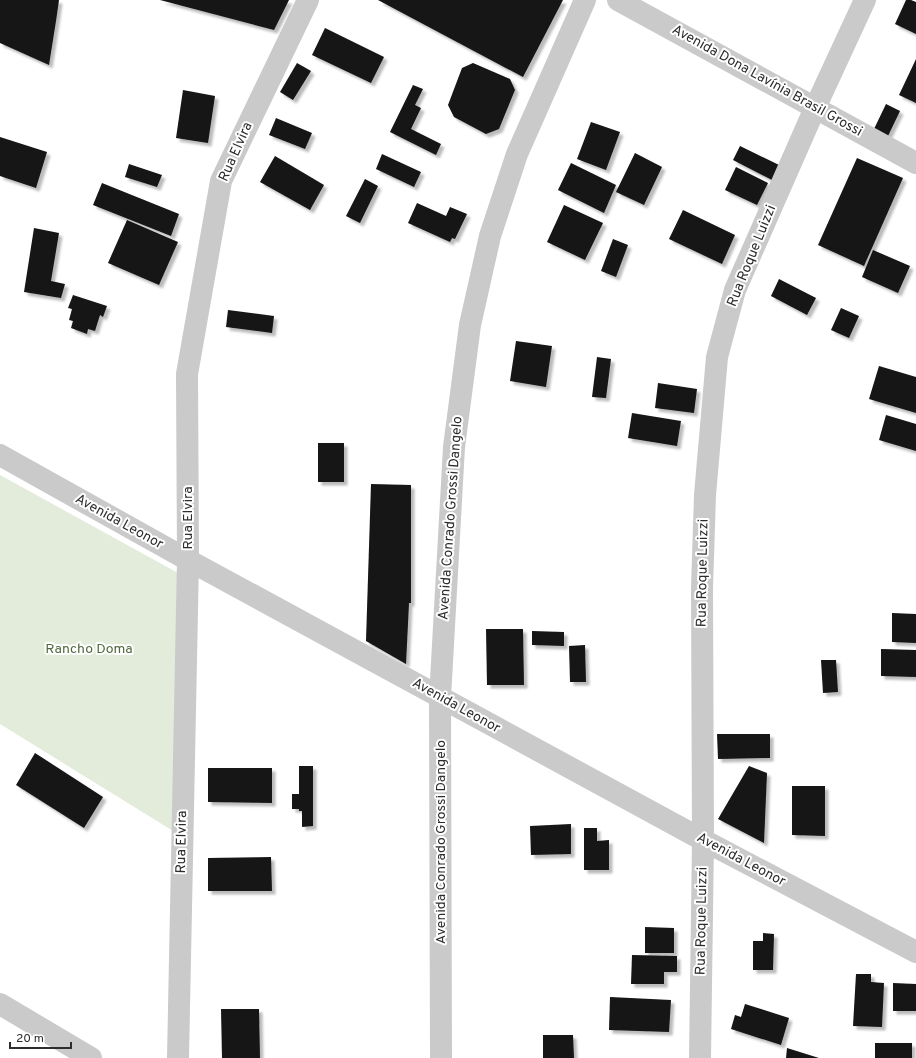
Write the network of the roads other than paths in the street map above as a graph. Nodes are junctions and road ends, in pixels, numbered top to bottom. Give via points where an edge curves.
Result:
1 (308, 0) edge
2 (585, 0) edge
3 (618, 0) edge
4 (865, 0) edge
5 (815, 108) junction
6 (916, 163) edge
7 (0, 455) edge
8 (188, 560) junction
9 (440, 698) junction
10 (703, 840) junction
11 (916, 952) edge
12 (0, 1004) edge
13 (91, 1058) edge
14 (178, 1058) edge
15 (441, 1058) edge
16 (700, 1058) edge

1 - 8 street, Rua Elvira via 221,181 186,374
2 - 9 street, Avenida Conrado Grossi Dangelo via 517,154 490,236 470,325 454,447
3 - 5 street, Avenida Dona Lavínia Brasil Grossi
4 - 5 street, Rua Roque Luizzi
5 - 6 street, Avenida Dona Lavínia Brasil Grossi
5 - 10 street, Rua Roque Luizzi via 735,290 716,356 705,495 702,588
7 - 8 street, Avenida Leonor
8 - 9 street, Avenida Leonor
8 - 14 street, Rua Elvira
9 - 10 street, Avenida Leonor
9 - 15 street, Avenida Conrado Grossi Dangelo
10 - 11 street, Avenida Leonor
10 - 16 street, Rua Roque Luizzi
12 - 13 street

